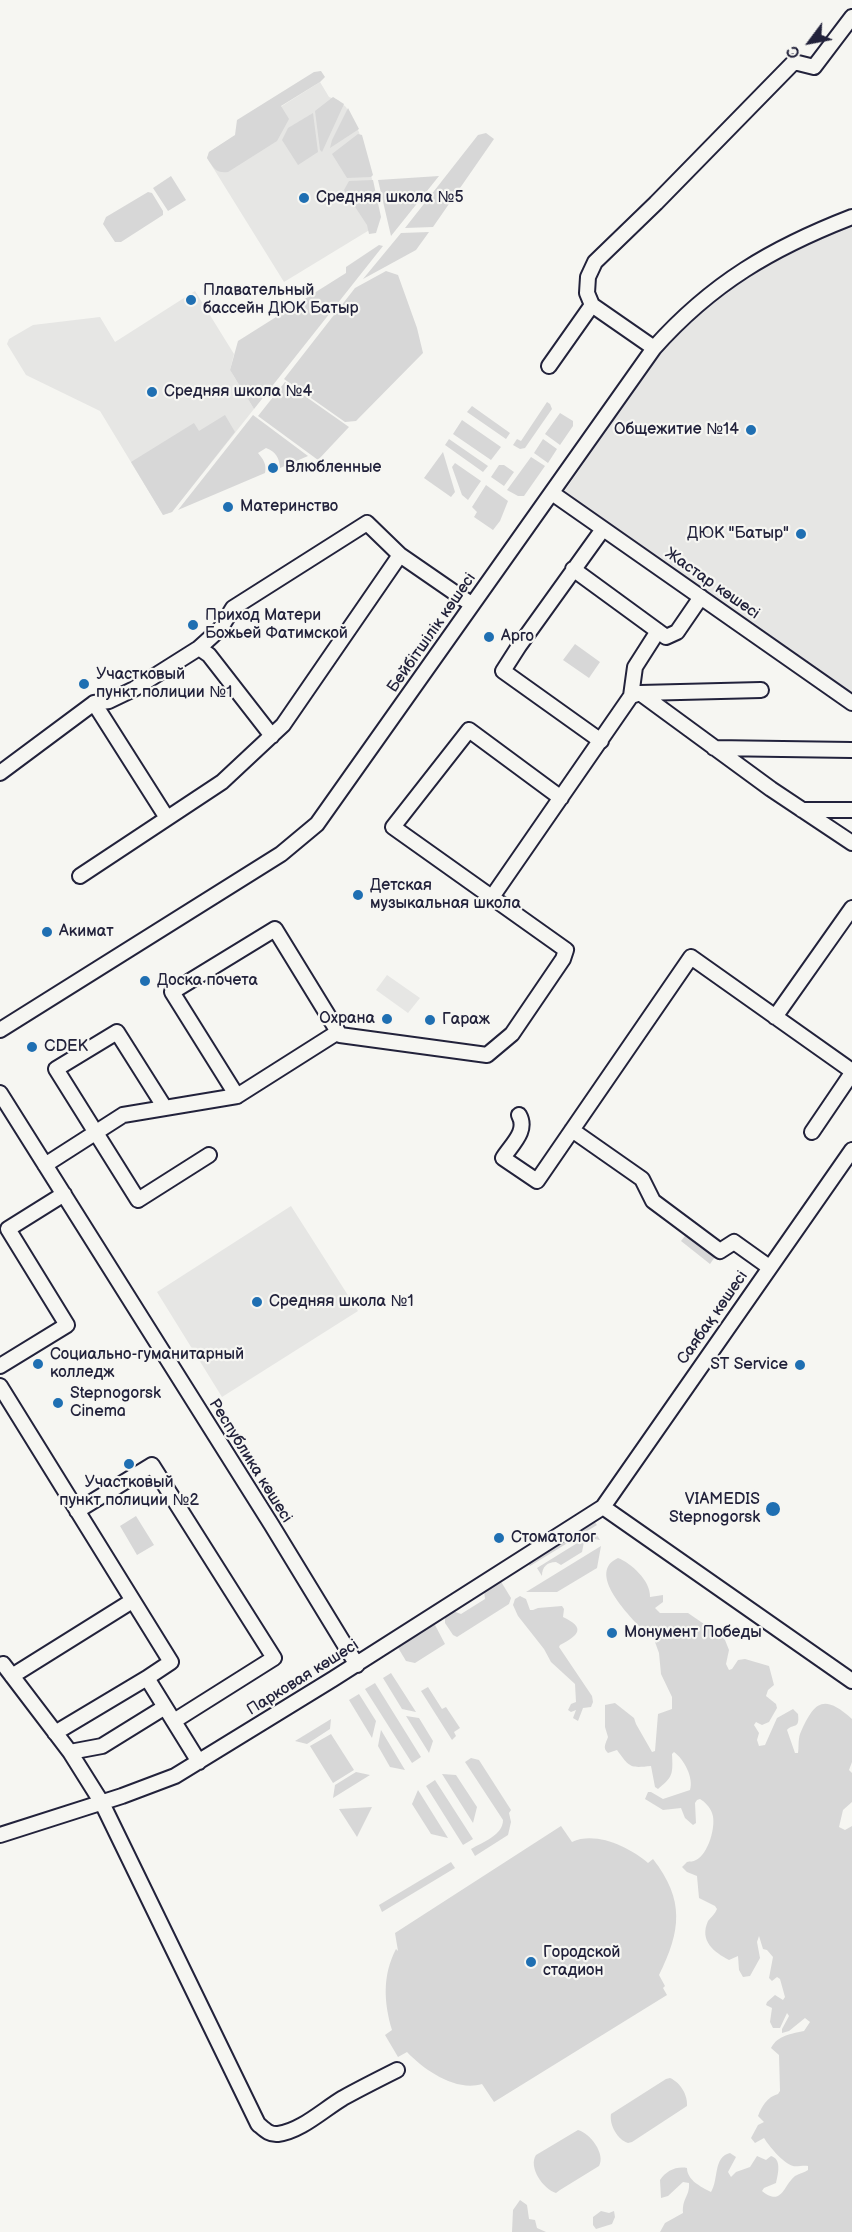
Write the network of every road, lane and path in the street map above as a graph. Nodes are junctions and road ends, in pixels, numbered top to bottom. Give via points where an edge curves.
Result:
1 (852, 17) edge
2 (852, 217) edge
3 (592, 305) junction
4 (654, 348) junction
5 (549, 366) dead end
6 (552, 493) junction
7 (603, 529) junction
8 (400, 555) junction
9 (573, 569) junction
10 (701, 597) junction
11 (471, 604) junction
12 (658, 632) junction
13 (200, 648) junction
14 (761, 690) dead end
15 (635, 694) junction
16 (94, 703) junction
17 (852, 704) edge
18 (272, 736) junction
19 (601, 741) junction
20 (714, 747) junction
21 (851, 750) edge
22 (0, 773) edge
23 (561, 798) junction
24 (802, 810) junction
25 (852, 810) edge
26 (167, 818) junction
27 (852, 843) edge
28 (80, 876) dead end
29 (492, 897) junction
30 (852, 908) edge
31 (775, 1017) junction
32 (0, 1029) edge
33 (338, 1032) junction
34 (852, 1072) edge
35 (0, 1093) edge
36 (237, 1096) junction
37 (165, 1108) junction
38 (519, 1115) dead end
39 (572, 1130) junction
40 (812, 1132) dead end
41 (95, 1133) junction
42 (852, 1150) edge
43 (209, 1155) dead end
44 (45, 1165) junction
45 (64, 1194) junction
46 (4, 1223) edge
47 (769, 1267) junction
48 (0, 1366) edge
49 (0, 1386) edge
50 (603, 1507) junction
51 (77, 1511) junction
52 (132, 1601) junction
53 (3, 1664) dead end
54 (357, 1665) junction
55 (12, 1676) junction
56 (147, 1677) junction
57 (852, 1681) edge
58 (165, 1707) junction
59 (174, 1721) junction
60 (55, 1733) junction
61 (70, 1752) junction
62 (199, 1762) junction
63 (102, 1803) junction
64 (0, 1835) edge
65 (397, 2070) dead end

1 - 3 street via 814,67 794,62 595,262 588,277 587,293
2 - 4 street, Бейбітшілік көшесі via 763,257 698,302
3 - 4 street
3 - 5 street
4 - 6 street, Бейбітшілік көшесі
6 - 7 street, Жастар көшесі
6 - 11 street, Бейбітшілік көшесі
7 - 9 street
7 - 10 street, Жастар көшесі
8 - 11 street
8 - 13 street via 367,523 233,608
8 - 18 street
9 - 12 street
9 - 19 street via 503,671
10 - 12 street via 677,632 666,636
10 - 17 street, Жастар көшесі
11 - 32 street, Бейбітшілік көшесі via 336,799 302,838
12 - 15 street via 635,666
13 - 16 street via 134,689 109,701
13 - 18 street
14 - 15 street
15 - 19 street
15 - 20 street
16 - 22 street
16 - 26 street
18 - 26 street via 222,782
19 - 23 street
20 - 21 street
20 - 24 street
23 - 29 street
23 - 29 street via 469,730 393,827
24 - 25 street
24 - 27 street
26 - 28 street
29 - 33 street via 566,950 512,1034 487,1055
30 - 31 street
31 - 34 street
31 - 39 street via 691,957
33 - 36 street
33 - 36 street via 275,929 172,992
34 - 40 street
35 - 44 street, Республика көшесі
36 - 37 street
37 - 41 street via 123,1115
37 - 41 street via 117,1032 56,1069
38 - 39 street via 522,1130 503,1158 537,1181
39 - 47 street via 642,1179 653,1201 720,1251 734,1242
41 - 43 street via 138,1200
41 - 44 street
42 - 47 street, Саябақ көшесі
44 - 45 street, Республика көшесі
45 - 46 street
45 - 54 street, Республика көшесі
46 - 48 street via 67,1325
47 - 50 street, Саябақ көшесі
49 - 51 street
50 - 54 street, Парковая көшесі
50 - 57 street
51 - 52 street
51 - 59 street via 152,1465 274,1658
52 - 55 street
52 - 56 street via 171,1662
53 - 55 street
54 - 62 street, Парковая көшесі
55 - 60 street
56 - 58 street
56 - 60 street
58 - 59 street
58 - 61 street via 102,1746
59 - 62 street
60 - 61 street
61 - 63 street
62 - 63 street, Парковая көшесі via 155,1785
63 - 64 street, Парковая көшесі
63 - 65 street via 258,2124 275,2135 296,2128

